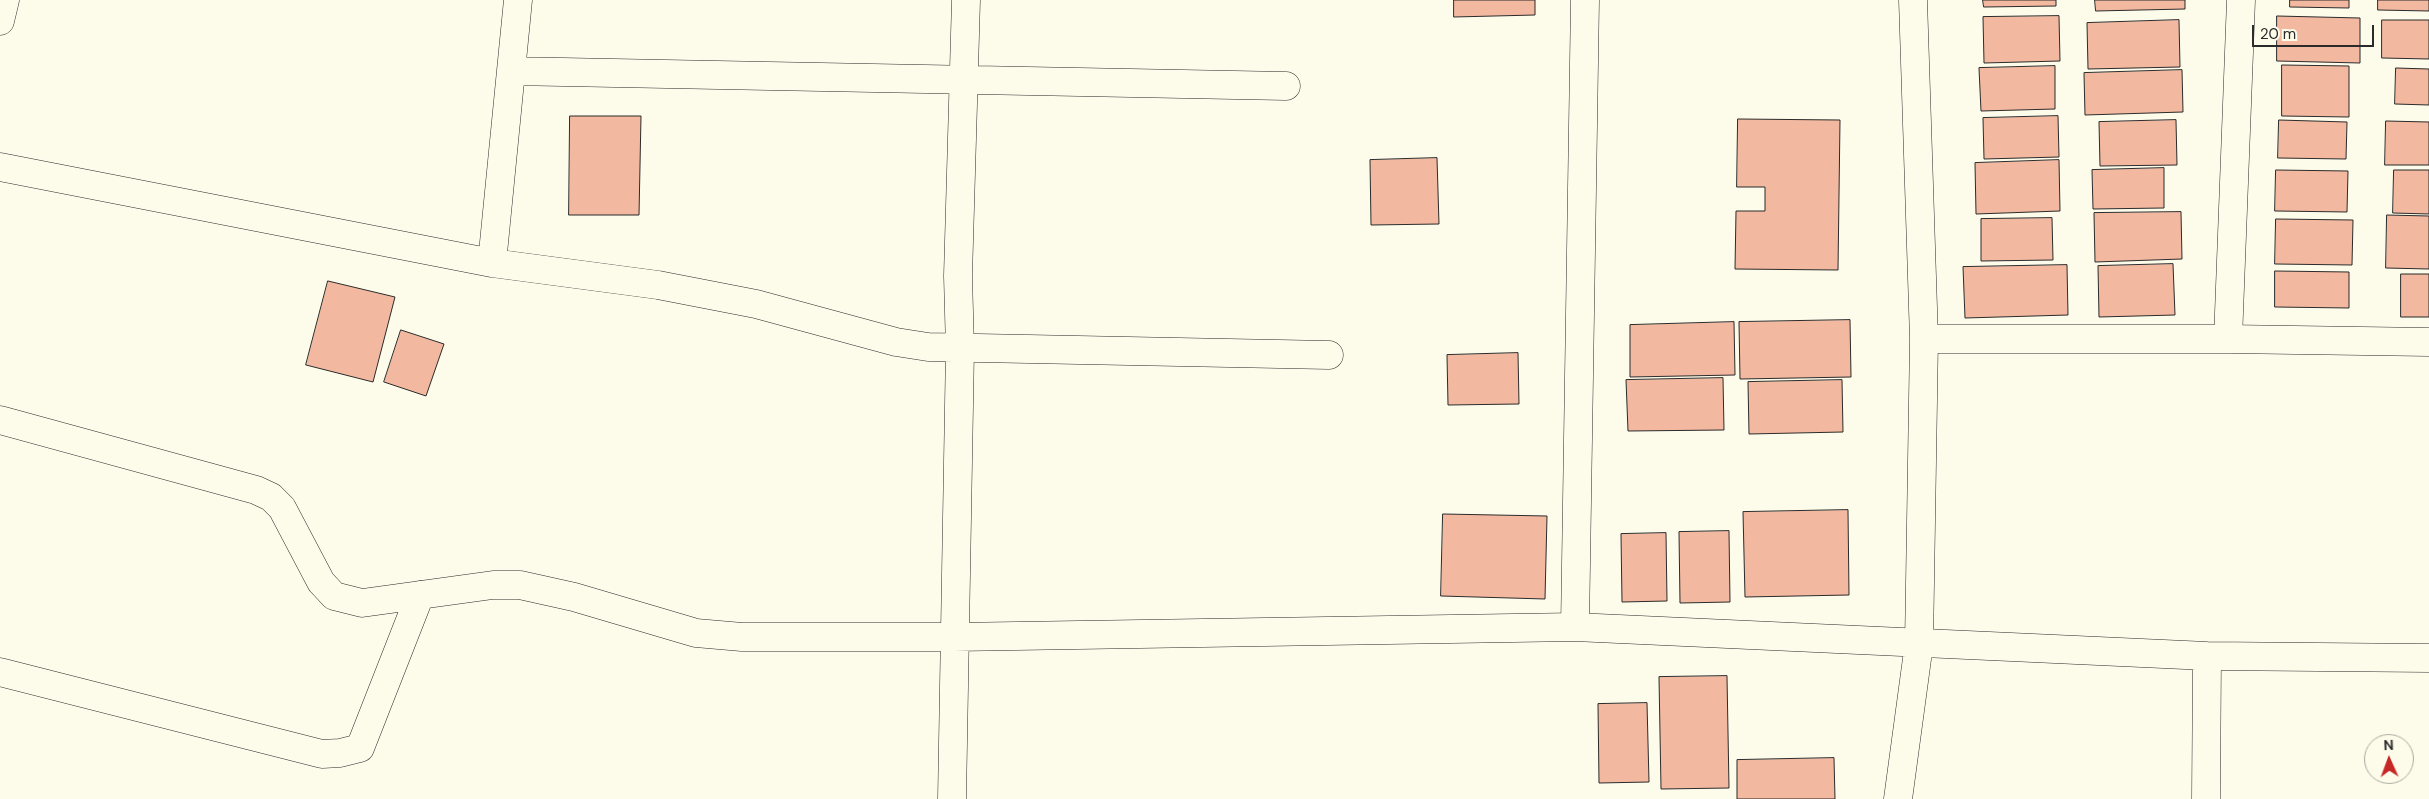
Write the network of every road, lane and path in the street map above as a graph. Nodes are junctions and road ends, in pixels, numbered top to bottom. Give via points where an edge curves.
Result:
1 (5, 0) edge
2 (518, 0) edge
3 (966, 0) edge
4 (1585, 0) edge
5 (1913, 0) edge
6 (2241, 0) edge
7 (0, 21) edge
8 (511, 72) junction
9 (963, 80) junction
10 (1286, 86) dead end
11 (0, 167) edge
12 (492, 263) junction
13 (1924, 339) junction
14 (2228, 339) junction
15 (2429, 342) edge
16 (960, 349) junction
17 (1329, 355) dead end
18 (0, 420) edge
19 (420, 595) junction
20 (1575, 627) junction
21 (954, 637) junction
22 (1919, 644) junction
23 (2207, 656) junction
24 (2429, 658) edge
25 (0, 672) edge
26 (952, 799) edge
27 (1898, 799) edge
28 (2206, 799) edge

1 - 7 street
2 - 8 street
3 - 9 street
4 - 20 street
5 - 13 street
6 - 14 street
8 - 9 street
8 - 12 street
9 - 10 street
9 - 16 street via 958,276
11 - 12 street
12 - 16 street via 658,285 756,304 896,342
13 - 14 street
13 - 22 street
14 - 15 street
16 - 17 street
16 - 21 street
18 - 19 street via 256,490 282,508 321,582 334,596 362,603
19 - 21 street via 493,585 520,585 696,632 742,637
19 - 25 street via 360,748 340,753 322,754
20 - 21 street
20 - 22 street
21 - 26 street
22 - 23 street
22 - 27 street
23 - 24 street
23 - 28 street

